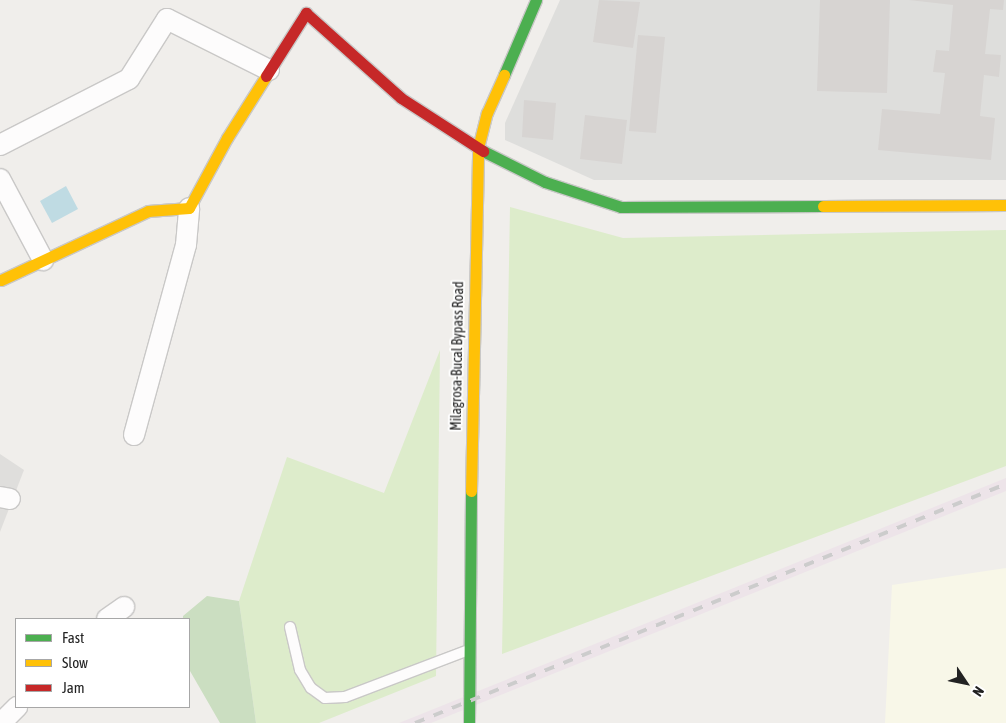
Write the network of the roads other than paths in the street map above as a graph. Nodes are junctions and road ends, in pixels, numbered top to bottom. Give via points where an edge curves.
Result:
1 (536, 0) edge
2 (269, 70) junction
3 (0, 145) edge
4 (478, 148) junction
5 (0, 179) edge
6 (1006, 205) edge
7 (189, 208) junction
8 (43, 260) junction
9 (1, 280) edge
10 (134, 435) dead end
11 (124, 607) dead end
12 (108, 618) edge
13 (290, 627) dead end
14 (467, 651) junction
15 (16, 708) edge
16 (1, 723) edge
17 (469, 723) edge

1 - 4 street, Milagrosa-Bucal Bypass Road via 487,113
2 - 3 street via 167,19 129,79
2 - 4 street via 306,14 401,98
2 - 7 street via 226,138
4 - 6 street via 545,182 621,207
4 - 14 street, Milagrosa-Bucal Bypass Road
5 - 8 street
7 - 8 street via 148,211
7 - 10 street via 186,245
8 - 9 street
11 - 12 street
13 - 14 lane via 300,670 312,688 325,698 345,697
14 - 17 street, Milagrosa-Bucal Bypass Road
15 - 16 street

